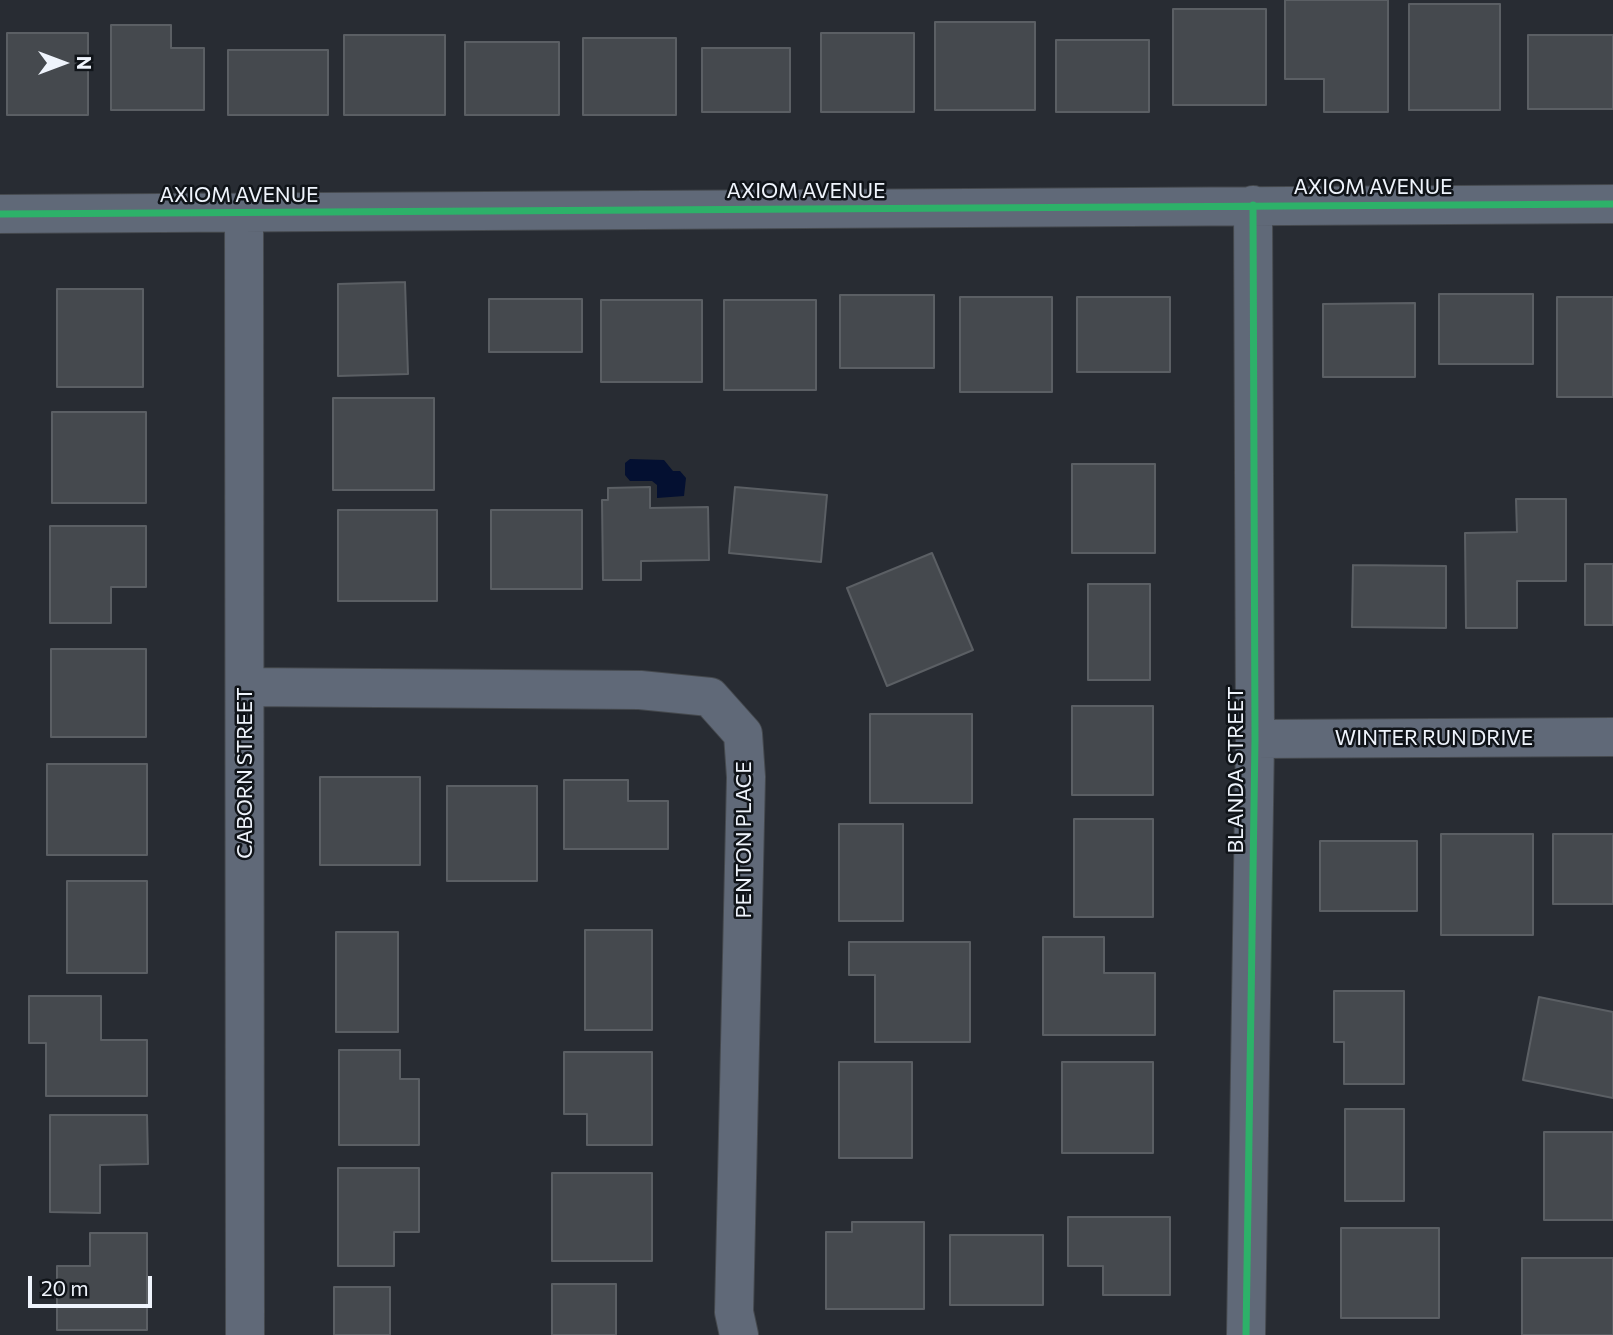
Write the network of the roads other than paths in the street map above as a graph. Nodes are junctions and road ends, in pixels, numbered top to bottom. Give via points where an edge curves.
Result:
1 (1613, 204) edge
2 (1253, 205) junction
3 (244, 212) junction
4 (0, 214) edge
5 (245, 687) junction
6 (1613, 737) edge
7 (1255, 739) junction
8 (245, 1335) edge
9 (739, 1335) edge
10 (1246, 1335) edge

1 - 2 street, AXIOM AVENUE
2 - 3 street, AXIOM AVENUE
2 - 7 street, BLANDA STREET
3 - 4 street, AXIOM AVENUE
3 - 5 street, CABORN STREET
5 - 8 street, CABORN STREET
5 - 9 street, PENTON PLACE via 640,691 710,697 743,734 747,776 734,1312
6 - 7 street, WINTER RUN DRIVE
7 - 10 street, BLANDA STREET

